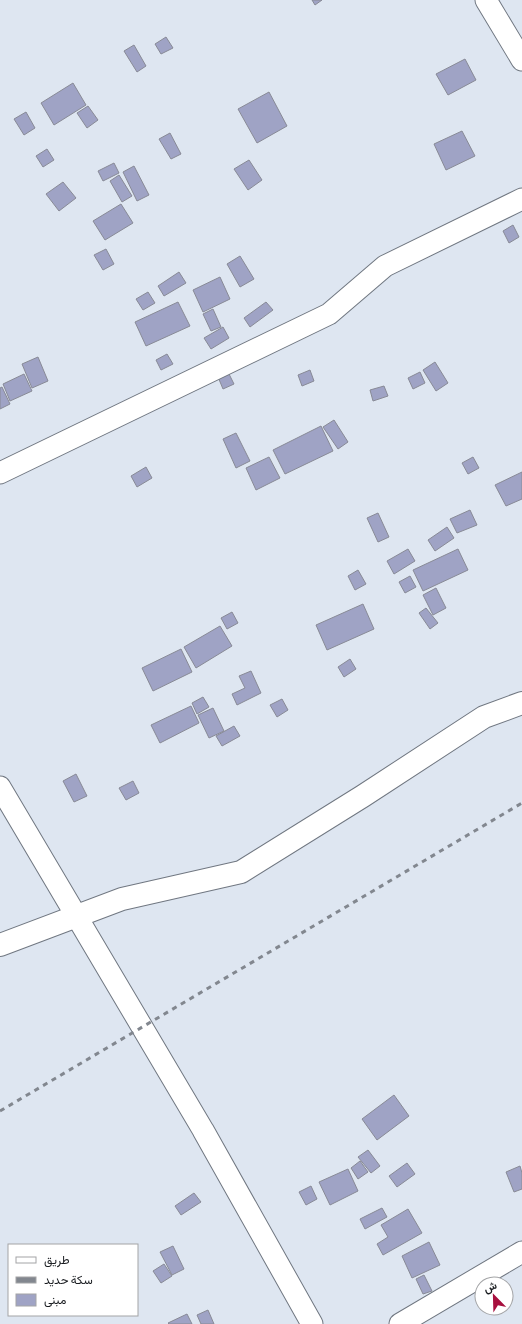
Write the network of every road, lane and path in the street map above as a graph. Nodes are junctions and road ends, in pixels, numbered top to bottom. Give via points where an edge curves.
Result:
1 (486, 0) edge
2 (522, 60) edge
3 (522, 199) edge
4 (0, 473) edge
5 (522, 703) edge
6 (0, 787) edge
7 (76, 916) junction
8 (0, 945) edge
9 (522, 1252) edge
10 (312, 1324) edge
11 (400, 1324) edge

1 - 2 street
3 - 4 street via 385,266 329,314
5 - 7 street via 484,717 241,872 122,899
6 - 7 street
7 - 8 street
7 - 10 street via 203,1130
9 - 11 street

